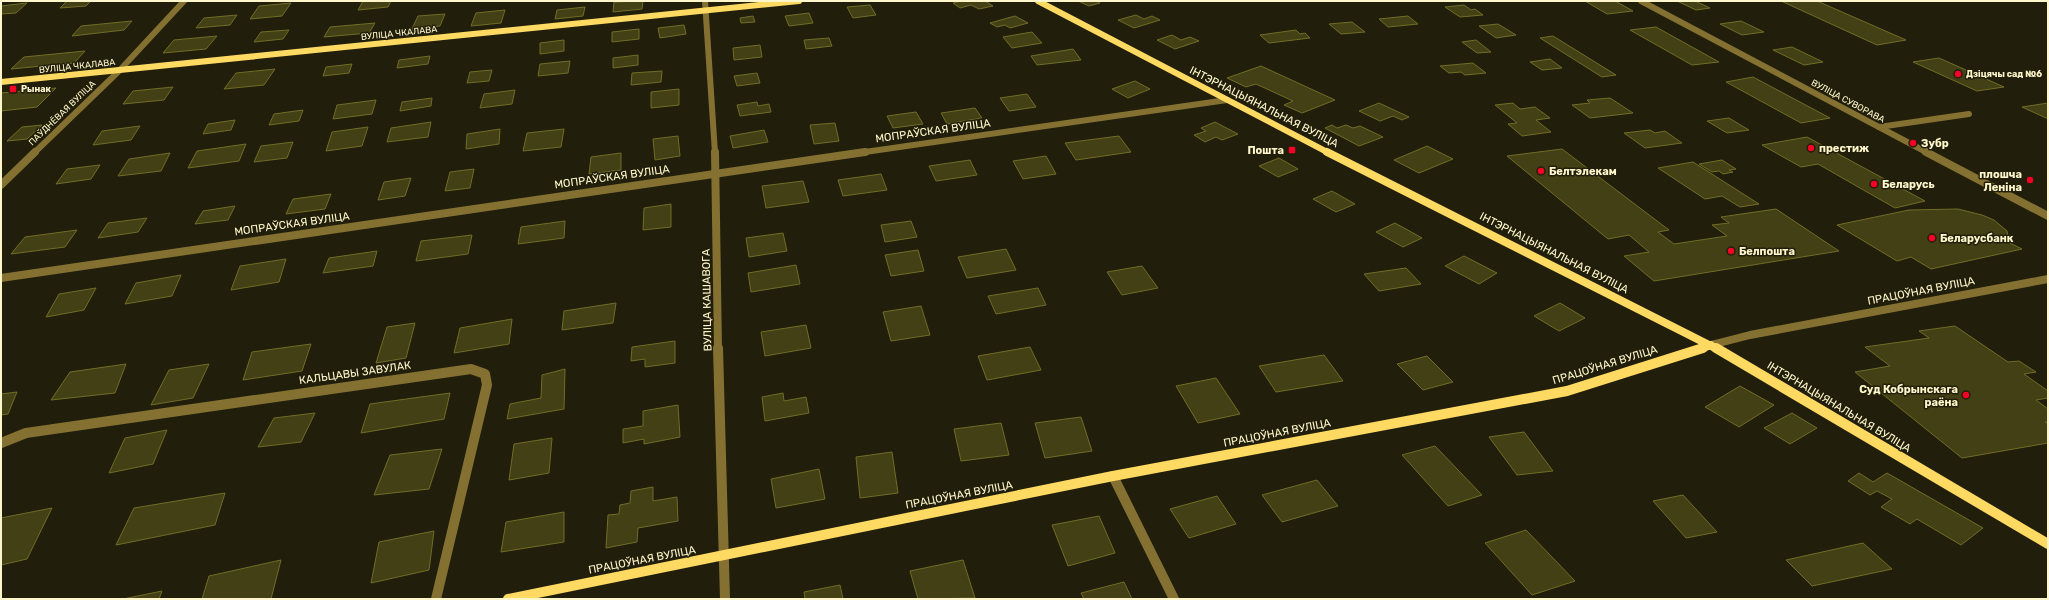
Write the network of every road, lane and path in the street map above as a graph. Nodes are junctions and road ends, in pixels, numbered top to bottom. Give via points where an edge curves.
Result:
1 (184, 1) edge
2 (704, 1) edge
3 (799, 1) edge
4 (1038, 1) edge
5 (1640, 1) edge
6 (705, 11) junction
7 (119, 71) junction
8 (1, 82) edge
9 (1227, 100) junction
10 (1968, 114) dead end
11 (1879, 128) junction
12 (716, 173) junction
13 (1, 185) edge
14 (2048, 216) edge
15 (1, 278) edge
16 (2048, 279) edge
17 (1711, 346) junction
18 (1, 443) edge
19 (1113, 476) junction
20 (2048, 544) edge
21 (724, 555) junction
22 (436, 599) edge
23 (508, 599) edge
24 (725, 599) edge
25 (1174, 599) edge

1 - 7 street, ПАЎДНЁВАЯ ВУЛІЦА
2 - 6 street, ВУЛІЦА КАШАВОГА
3 - 6 main road, ВУЛІЦА ЧКАЛАВА
4 - 9 main road, ІНТЭРНАЦЫЯНАЛЬНАЯ ВУЛІЦА
5 - 11 street, ВУЛІЦА СУВОРАВА
6 - 7 main road, ВУЛІЦА ЧКАЛАВА
6 - 12 street, ВУЛІЦА КАШАВОГА
7 - 8 main road, ВУЛІЦА ЧКАЛАВА
7 - 13 street, ПАЎДНЁВАЯ ВУЛІЦА
9 - 12 street, МОПРАЎСКАЯ ВУЛІЦА
9 - 17 main road, ІНТЭРНАЦЫЯНАЛЬНАЯ ВУЛІЦА
10 - 11 street
11 - 14 street, ВУЛІЦА СУВОРАВА
12 - 15 street, МОПРАЎСКАЯ ВУЛІЦА
12 - 21 street, ВУЛІЦА КАШАВОГА
16 - 17 street, ПРАЦОЎНАЯ ВУЛІЦА via 1750,335
17 - 19 main road, ПРАЦОЎНАЯ ВУЛІЦА via 1567,391
17 - 20 main road, ІНТЭРНАЦЫЯНАЛЬНАЯ ВУЛІЦА
18 - 22 street, КАЛЬЦАВЫ ЗАВУЛАК via 26,433 471,369 485,374 487,385
19 - 21 main road, ПРАЦОЎНАЯ ВУЛІЦА
19 - 25 street
21 - 23 main road, ПРАЦОЎНАЯ ВУЛІЦА
21 - 24 street, ВУЛІЦА КАШАВОГА

